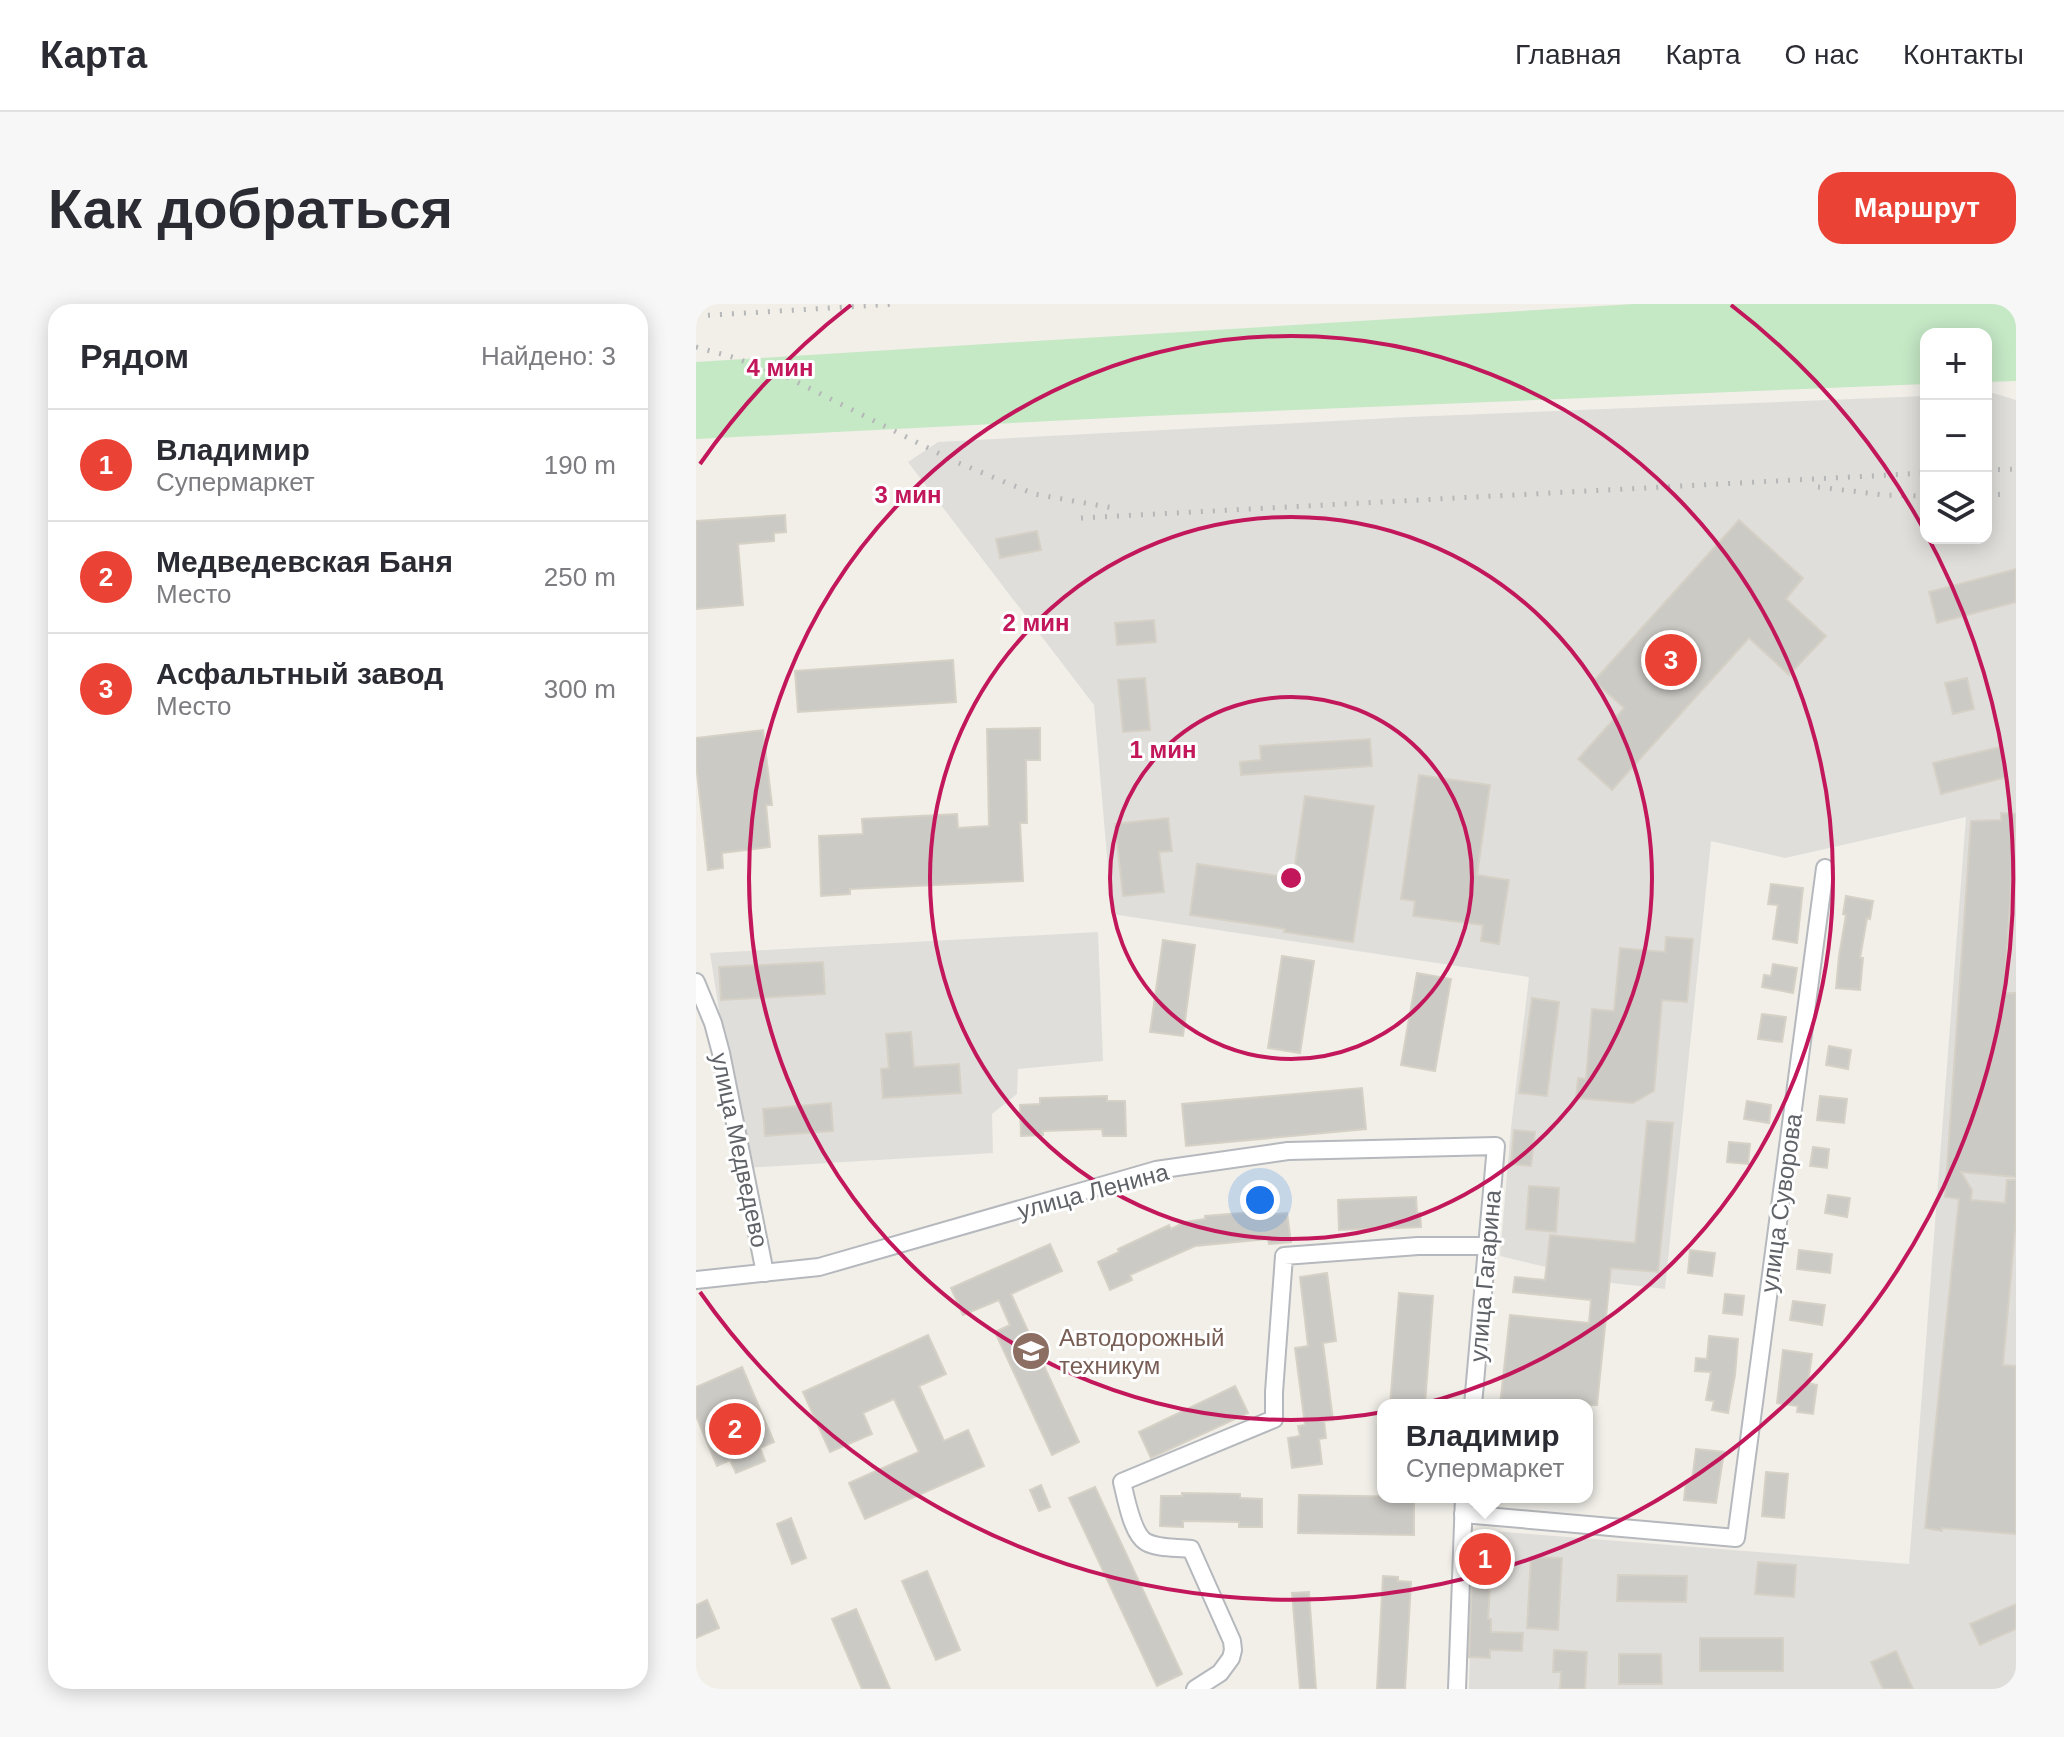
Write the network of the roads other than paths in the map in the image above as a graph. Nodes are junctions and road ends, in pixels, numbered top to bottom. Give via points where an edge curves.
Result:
1 (1825, 868) dead end
2 (696, 982) edge
3 (1496, 1146) joint
4 (1486, 1246) junction
5 (765, 1273) junction
6 (696, 1280) edge
7 (1474, 1399) edge
8 (1463, 1505) edge
9 (1195, 1689) edge
10 (1457, 1689) edge

1 - 8 street, улица Суворова via 1736,1538
2 - 5 street, улица Медведево via 721,1053
3 - 4 street, улица Гагарина
3 - 5 street, улица Ленина via 1288,1151 1156,1170 819,1267
4 - 7 street, улица Гагарина
4 - 9 street via 1284,1256 1274,1419 1122,1482 1143,1541 1191,1549 1232,1641 1226,1666
5 - 6 street, улица Ленина
8 - 10 street

